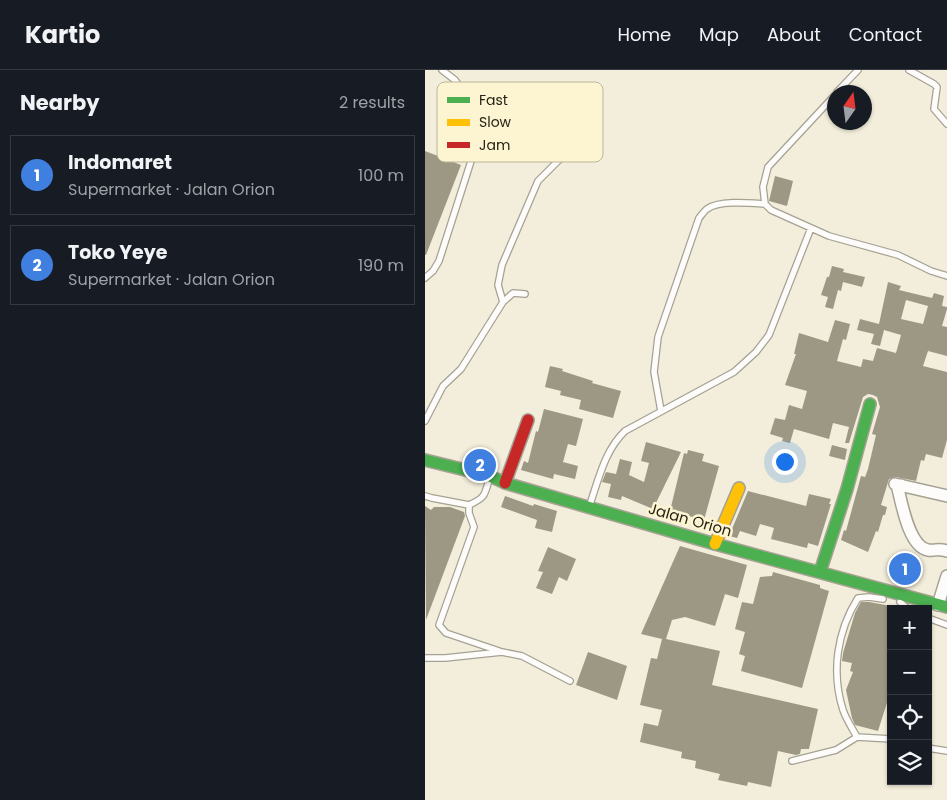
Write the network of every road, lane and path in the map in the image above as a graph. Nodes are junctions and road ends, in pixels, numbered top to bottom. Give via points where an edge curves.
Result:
1 (442, 70) edge
2 (858, 70) edge
3 (909, 70) edge
4 (456, 82) edge
5 (844, 85) edge
6 (827, 104) edge
7 (947, 124) edge
8 (471, 162) edge
9 (557, 162) edge
10 (765, 204) junction
11 (811, 228) junction
12 (947, 276) edge
13 (425, 278) edge
14 (525, 294) dead end
15 (503, 302) junction
16 (870, 404) dead end
17 (661, 412) junction
18 (528, 420) dead end
19 (425, 421) edge
20 (425, 460) edge
21 (490, 476) junction
22 (505, 483) junction
23 (739, 488) dead end
24 (425, 496) edge
25 (947, 496) edge
26 (469, 505) junction
27 (589, 507) junction
28 (715, 544) junction
29 (947, 551) edge
30 (820, 572) junction
31 (947, 576) edge
32 (903, 599) junction
33 (906, 605) edge
34 (942, 606) edge
35 (932, 619) edge
36 (947, 624) edge
37 (502, 652) junction
38 (425, 658) edge
39 (570, 681) dead end
40 (857, 737) junction
41 (887, 739) edge
42 (932, 749) edge
43 (947, 751) edge
44 (792, 761) dead end

1 - 4 lane
2 - 5 lane
3 - 7 lane via 937,87 934,108
6 - 10 lane via 768,167 763,187
8 - 13 lane via 439,260
9 - 15 lane via 538,181 501,265 498,285
10 - 11 lane via 771,210
10 - 17 lane via 717,205 706,209 699,218 659,337 654,372
11 - 12 lane via 898,255
11 - 17 lane via 769,334 756,352 734,372
14 - 15 lane via 513,293
15 - 19 lane via 461,369 443,386
16 - 30 main road
17 - 27 lane via 625,431 615,441
18 - 22 main road
20 - 21 main road, Jalan Orion
21 - 22 main road, Jalan Orion
21 - 26 lane via 485,495
22 - 27 main road, Jalan Orion
23 - 28 main road
24 - 26 lane
25 - 29 street via 898,484 914,540 928,550 939,548
26 - 37 lane via 474,526 439,625 446,633
27 - 28 main road, Jalan Orion
28 - 30 main road, Jalan Orion
30 - 32 main road, Jalan Orion
31 - 34 street
32 - 33 lane
32 - 34 main road, Jalan Orion
32 - 40 lane via 858,598 842,635 836,664 837,682 843,711
35 - 36 lane
37 - 38 lane
37 - 39 lane via 522,656
40 - 41 lane
40 - 44 lane via 836,750
42 - 43 lane

